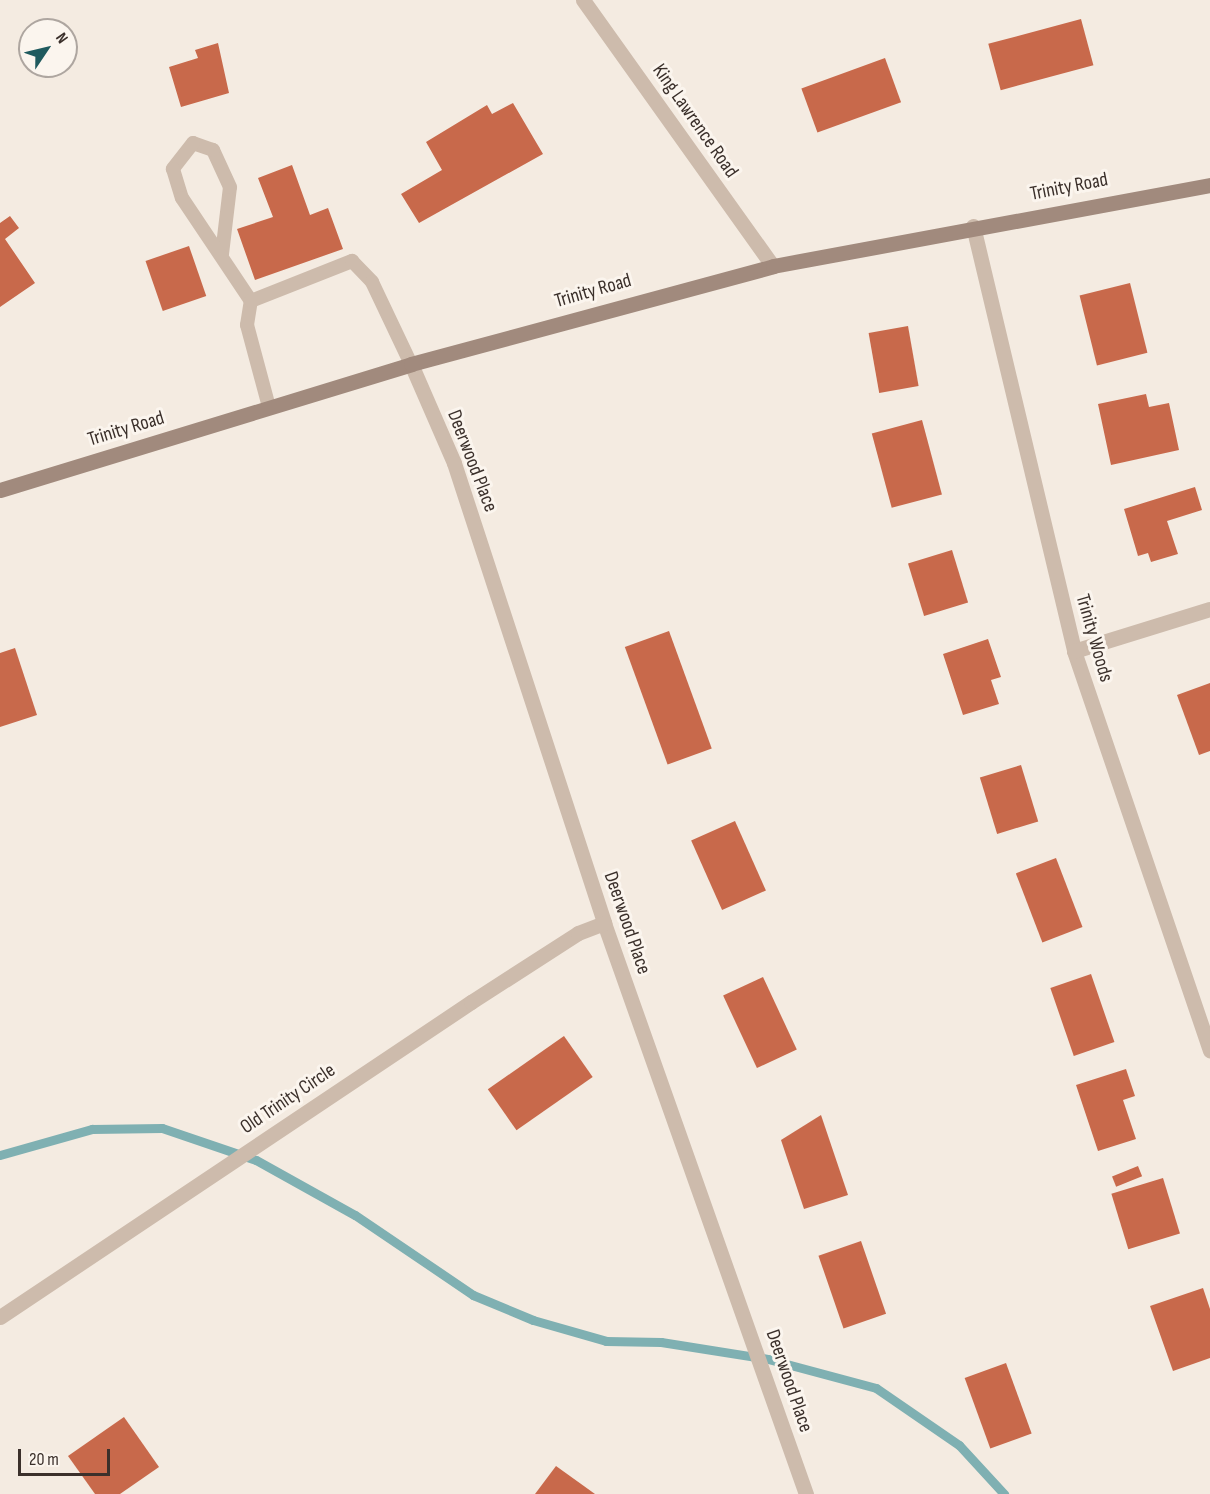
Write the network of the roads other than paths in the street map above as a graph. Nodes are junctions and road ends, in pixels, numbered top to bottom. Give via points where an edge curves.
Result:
1 (583, 0) edge
2 (1210, 185) edge
3 (973, 226) junction
4 (222, 254) junction
5 (773, 266) junction
6 (251, 302) junction
7 (411, 364) junction
8 (269, 408) junction
9 (0, 490) edge
10 (1210, 609) edge
11 (1074, 651) junction
12 (603, 922) junction
13 (1210, 1051) edge
14 (0, 1317) edge
15 (806, 1494) edge

1 - 5 street, King Lawrence Road
2 - 3 main road, Trinity Road
3 - 5 main road, Trinity Road
3 - 11 street, Trinity Woods
4 - 4 lane via 182,198 172,169 193,143 213,150 230,187
4 - 6 lane
5 - 7 main road, Trinity Road
6 - 7 lane via 352,261 372,282
6 - 8 lane via 247,325
7 - 8 main road, Trinity Road
7 - 12 street, Deerwood Place via 454,463
8 - 9 main road, Trinity Road
10 - 11 street
11 - 13 street, Trinity Woods
12 - 14 street, Old Trinity Circle via 471,1002
12 - 15 street, Deerwood Place

